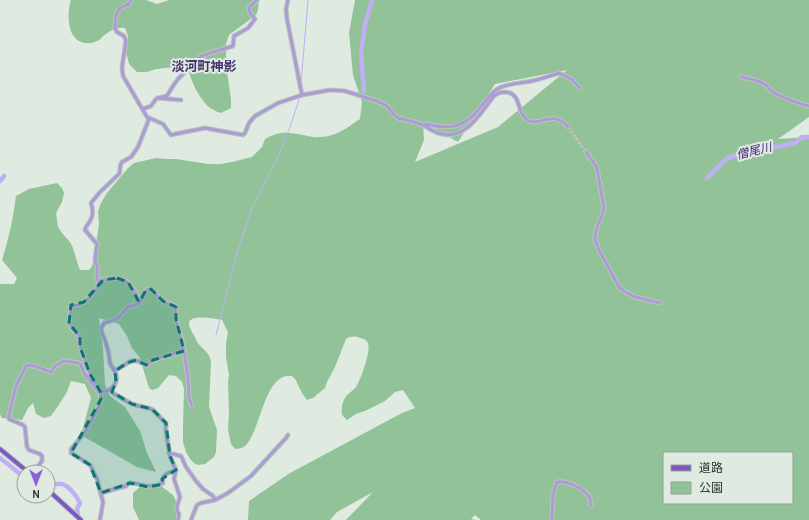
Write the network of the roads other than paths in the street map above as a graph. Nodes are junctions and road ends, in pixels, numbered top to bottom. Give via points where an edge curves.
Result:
1 (131, 0) edge
2 (257, 0) edge
3 (288, 0) edge
4 (741, 77) dead end
5 (580, 88) dead end
6 (302, 95) junction
7 (158, 98) junction
8 (181, 100) dead end
9 (809, 106) edge
10 (143, 109) junction
11 (149, 119) junction
12 (424, 126) junction
13 (568, 127) tunnel mouth
14 (586, 152) tunnel mouth
15 (99, 283) junction
16 (140, 302) junction
17 (660, 303) dead end
18 (184, 351) junction
19 (115, 370) junction
20 (111, 390) junction
21 (100, 391) junction
22 (192, 406) dead end
23 (288, 435) dead end
24 (0, 449) edge
25 (169, 453) junction
26 (18, 464) edge
27 (39, 464) edge
28 (176, 471) junction
29 (101, 493) junction
30 (56, 497) edge
31 (215, 500) junction
32 (591, 505) dead end
33 (81, 520) edge
34 (100, 520) edge
35 (178, 520) edge
36 (191, 520) edge
37 (552, 520) edge

1 - 10 street via 116,12 115,28 126,41 123,76
2 - 7 street via 249,7 255,19 248,28 234,36 233,46 201,56 178,79 166,96
3 - 6 street via 287,19
4 - 9 street via 761,83 772,92
5 - 12 street via 572,79 559,73 533,81 510,84 491,93 465,123 450,127 426,124
6 - 11 street via 259,113 249,123 243,135 205,128 170,135 162,124
6 - 12 street via 330,90 345,91 383,103 395,116
7 - 8 street
7 - 10 street via 151,106
10 - 11 street
11 - 15 street via 132,156 121,163 119,174 91,203 93,213 85,230 96,244 95,260
12 - 13 street via 443,135 460,133 471,125 497,93 507,92 515,96 522,114 528,121 555,118
14 - 17 street via 596,166 604,208 595,236 597,246 624,292
15 - 16 street via 105,279 122,279 133,288
15 - 21 street via 84,302 78,306 71,306 69,323 79,336 80,347 90,374
16 - 18 street via 146,290 151,289 163,301 176,307 176,319
16 - 19 street via 128,307 117,319 104,323 101,329
18 - 19 street via 152,360 148,365 131,361
18 - 22 street
19 - 20 street via 116,382
20 - 21 street
20 - 25 street via 132,404 152,409 166,423
21 - 27 street via 95,388 79,364 64,361 51,372 31,365 26,366 16,386 9,419 25,427 28,450 42,456
21 - 29 street via 100,404 85,432 71,449 74,456 90,465
23 - 31 street via 251,476
24 - 26 main road
25 - 28 street
25 - 31 street via 182,458 196,481
28 - 29 street via 167,474 162,480 163,483 159,485 148,487 130,483
28 - 35 street via 174,479 180,497 177,506
29 - 34 street via 103,502
30 - 33 main road
31 - 36 street via 197,505
32 - 37 street via 590,498 581,489 568,482 557,482 553,494

